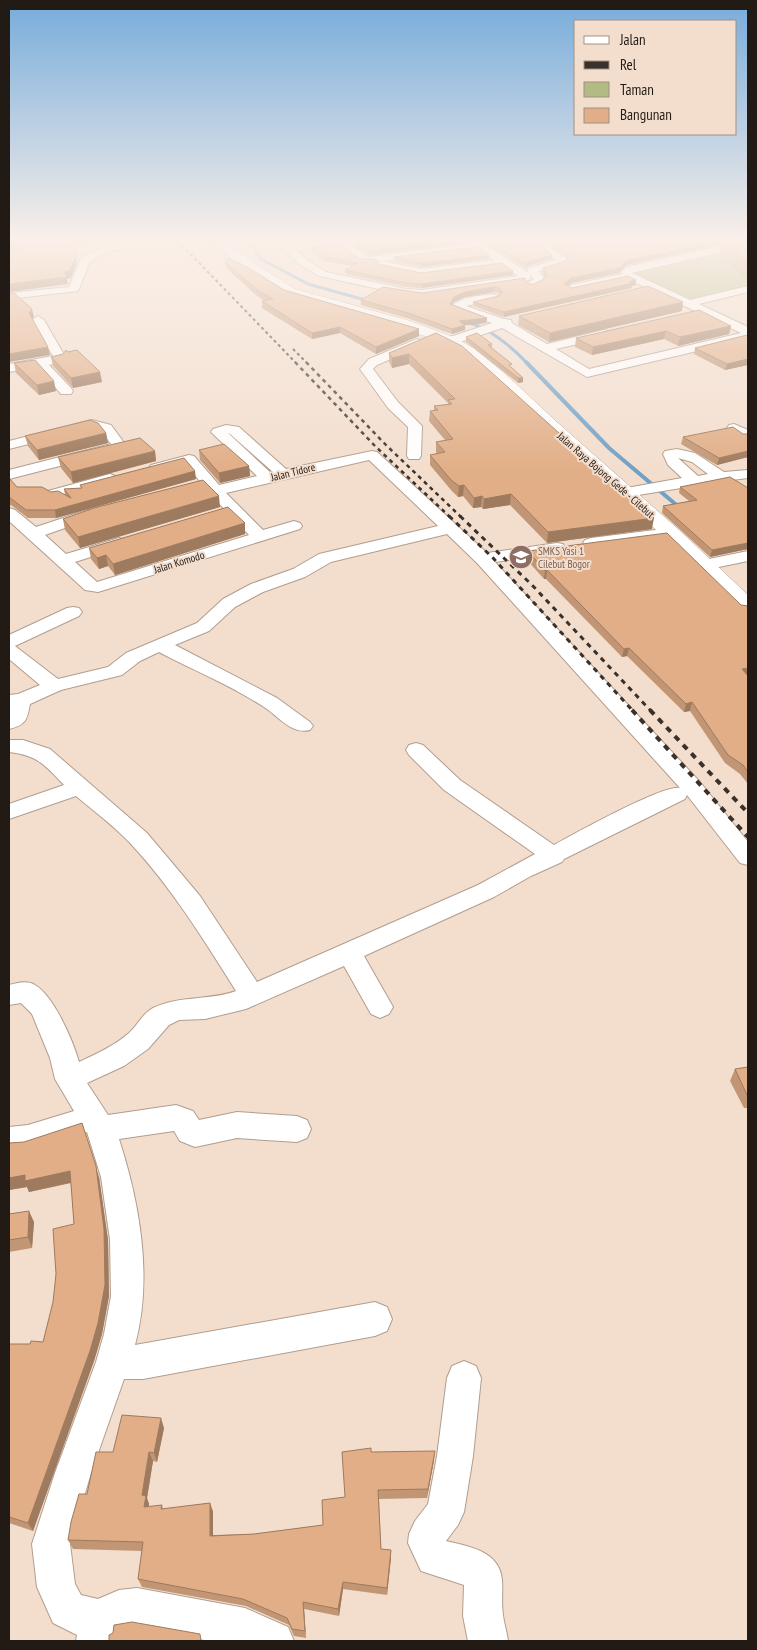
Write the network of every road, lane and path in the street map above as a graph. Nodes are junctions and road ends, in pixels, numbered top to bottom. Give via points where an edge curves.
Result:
1 (383, 318) edge
2 (483, 318) edge
3 (522, 318) edge
4 (718, 318) edge
5 (38, 320) dead end
6 (498, 324) junction
7 (614, 332) edge
8 (748, 334) edge
9 (448, 338) junction
10 (546, 348) junction
11 (41, 363) junction
12 (10, 366) edge
13 (66, 391) dead end
14 (748, 424) edge
15 (748, 436) edge
16 (9, 445) edge
17 (414, 456) dead end
18 (748, 465) edge
19 (14, 472) edge
20 (140, 472) edge
21 (748, 474) edge
22 (121, 476) edge
23 (722, 476) junction
24 (695, 481) junction
25 (206, 486) junction
26 (43, 488) junction
27 (630, 491) junction
28 (106, 510) edge
29 (233, 510) junction
30 (9, 513) edge
31 (214, 515) edge
32 (73, 519) junction
33 (294, 526) dead end
34 (450, 528) junction
35 (34, 533) junction
36 (672, 533) junction
37 (260, 537) junction
38 (139, 538) edge
39 (748, 556) edge
40 (483, 559) junction
41 (64, 560) junction
42 (701, 562) junction
43 (748, 607) edge
44 (72, 612) dead end
45 (9, 642) edge
46 (160, 645) junction
47 (9, 650) edge
48 (54, 686) junction
49 (15, 700) edge
50 (303, 726) dead end
51 (9, 740) edge
52 (416, 750) dead end
53 (79, 787) junction
54 (677, 794) dead end
55 (9, 812) edge
56 (554, 856) junction
57 (748, 857) edge
58 (349, 952) junction
59 (9, 995) edge
60 (252, 995) junction
61 (380, 1008) dead end
62 (69, 1079) junction
63 (97, 1123) junction
64 (297, 1129) dead end
65 (9, 1140) edge
66 (375, 1319) dead end
67 (113, 1362) junction
68 (464, 1378) dead end
69 (97, 1630) edge
70 (274, 1641) edge
71 (488, 1641) edge

1 - 9 main road, Jalan Raya Bojong Gede - Cilebut
2 - 6 street
3 - 6 street
4 - 8 street
5 - 11 street via 60,358
6 - 9 street
6 - 10 street
7 - 10 street
8 - 10 street via 593,374 581,372
9 - 17 street via 372,362 366,369 415,426
9 - 27 main road, Jalan Raya Bojong Gede - Cilebut via 484,363 552,427
11 - 12 street
11 - 13 street
14 - 15 street via 734,428
16 - 19 street via 92,424 106,428 118,444 111,450
18 - 23 street via 728,470
19 - 26 street
20 - 25 street via 189,459
21 - 23 street
22 - 26 street
23 - 24 street
23 - 24 street via 692,457 670,454 678,467
24 - 27 street
25 - 29 street
25 - 34 street, Jalan Tidore via 275,476 372,455
26 - 32 street
27 - 36 main road, Jalan Raya Bojong Gede - Cilebut
28 - 32 street
29 - 31 street
29 - 37 street
30 - 35 street
32 - 35 street
33 - 37 street, Jalan Komodo
34 - 40 street
34 - 46 street via 325,558 258,588 219,611 203,627
35 - 41 street
36 - 40 street
36 - 42 main road, Jalan Raya Bojong Gede - Cilebut
37 - 41 street, Jalan Komodo via 98,587 91,586
38 - 41 street
39 - 42 street via 709,564
40 - 57 street via 692,788
42 - 43 main road, Jalan Raya Bojong Gede - Cilebut
44 - 45 street
46 - 48 street via 133,657 115,671
46 - 50 street via 270,702
47 - 48 street
48 - 49 street
49 - 51 street via 19,705 18,717
51 - 53 street via 48,754
52 - 56 street via 452,785
53 - 55 street
53 - 60 street via 119,819 158,860 203,918
54 - 56 street
56 - 58 street via 486,891
58 - 60 street
58 - 61 street
59 - 62 street via 26,992 43,1008 64,1058
60 - 62 street via 237,1002 176,1010 160,1017 138,1041 114,1058
62 - 63 street
63 - 64 street via 176,1118 183,1120 195,1134 237,1125
63 - 65 street
63 - 67 street via 116,1178 128,1269 121,1334
66 - 67 street via 143,1362
67 - 69 street via 51,1544 56,1587 67,1609
68 - 71 street via 445,1512 428,1534 427,1543 434,1558 472,1566 483,1577 483,1616
69 - 70 street via 118,1610 137,1608 245,1628

